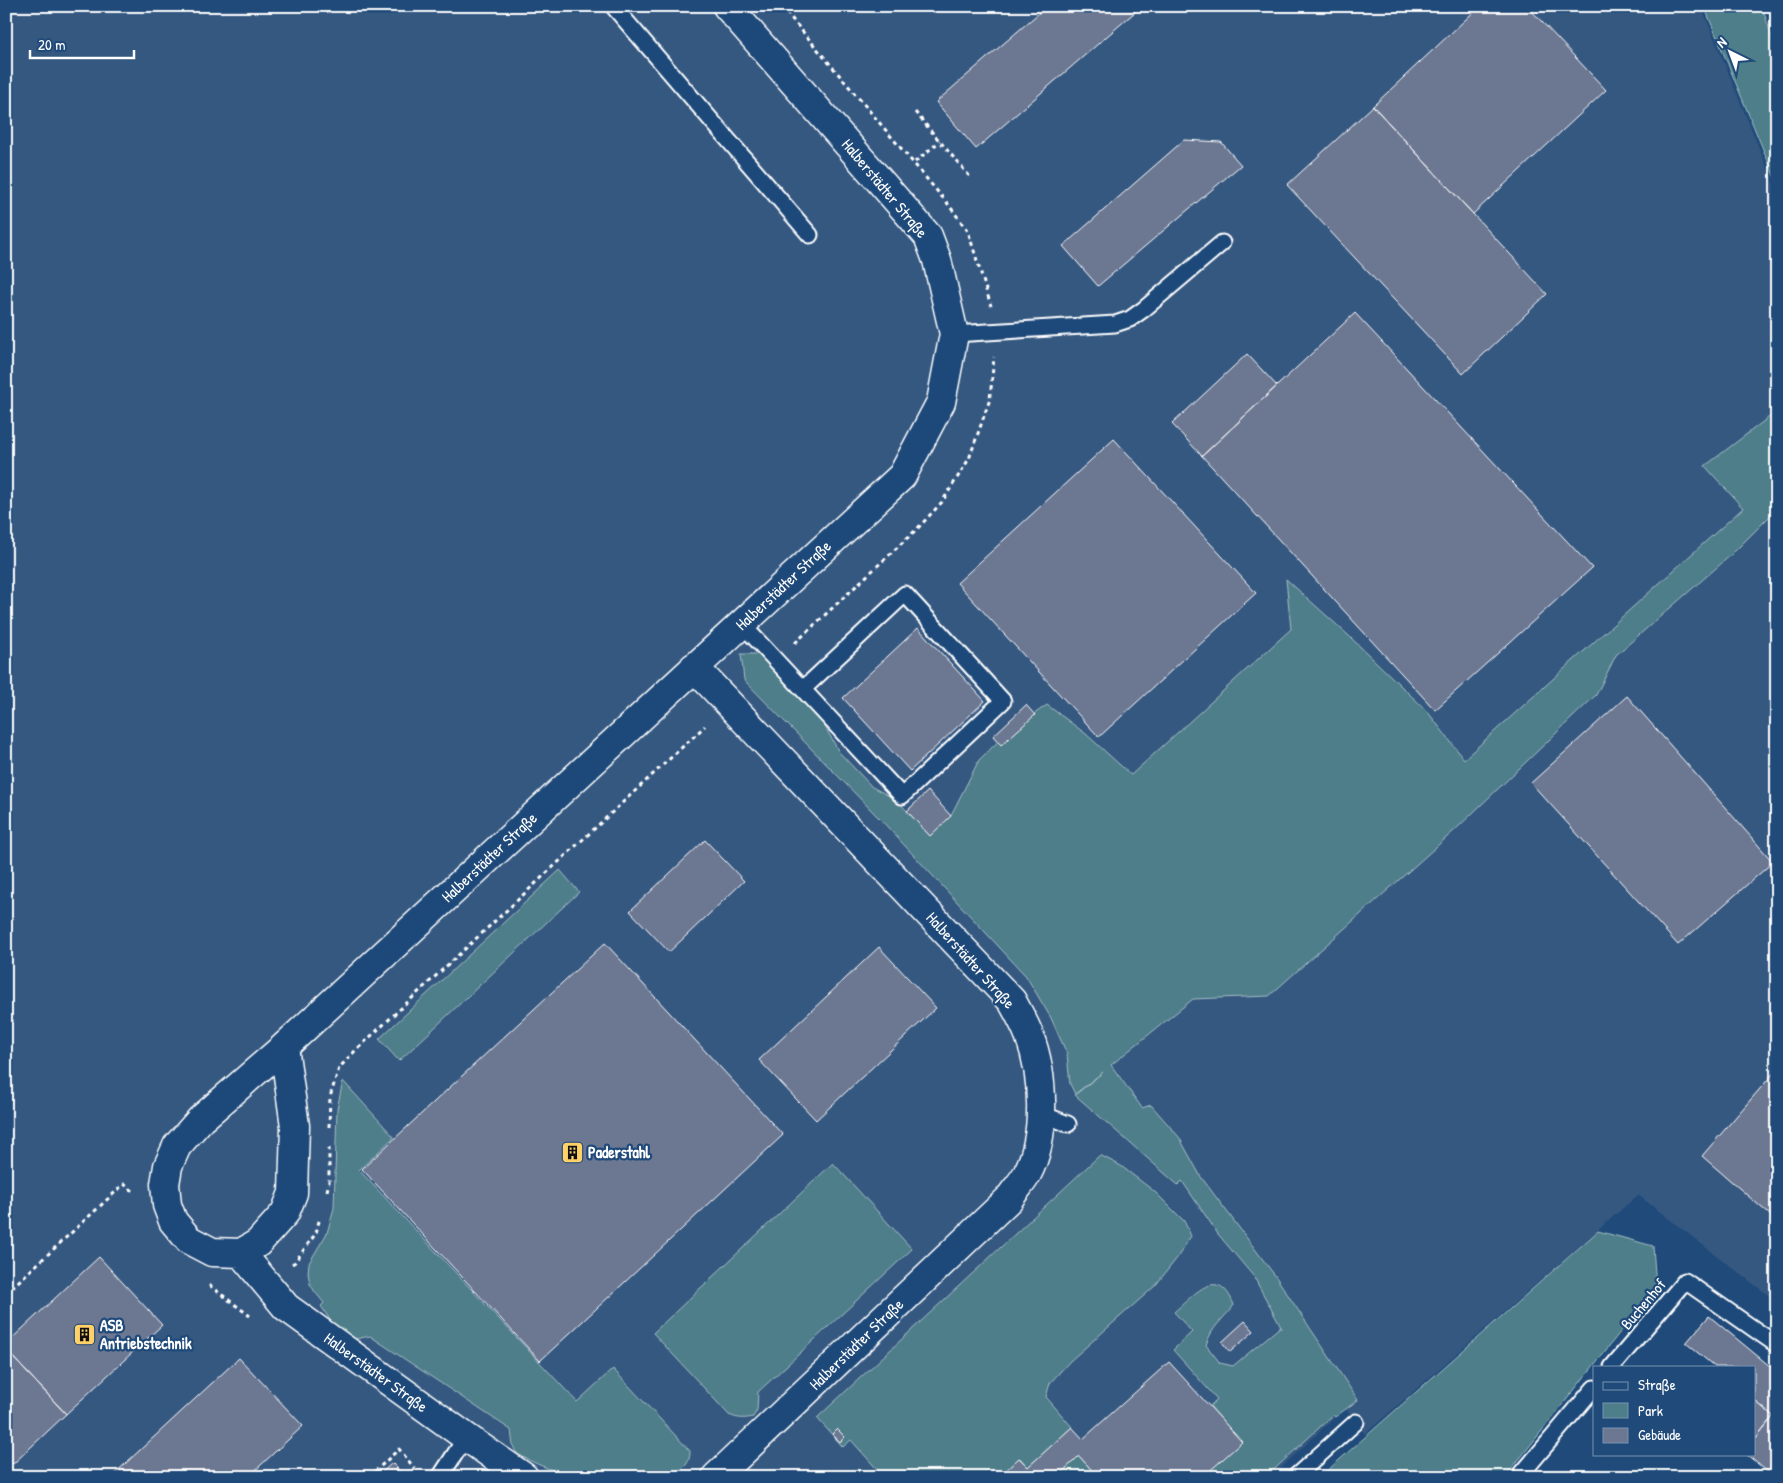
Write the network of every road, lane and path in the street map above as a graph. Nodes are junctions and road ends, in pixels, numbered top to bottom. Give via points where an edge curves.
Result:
1 (613, 6) edge
2 (727, 6) edge
3 (781, 6) edge
4 (915, 112) dead end
5 (940, 141) junction
6 (914, 162) junction
7 (971, 178) dead end
8 (810, 235) dead end
9 (1222, 243) dead end
10 (992, 331) junction
11 (954, 334) junction
12 (741, 623) junction
13 (776, 660) junction
14 (694, 667) junction
15 (803, 689) junction
16 (729, 704) junction
17 (284, 1048) junction
18 (1042, 1114) junction
19 (1068, 1124) dead end
20 (329, 1130) dead end
21 (329, 1147) dead end
22 (137, 1194) dead end
23 (325, 1199) dead end
24 (320, 1216) dead end
25 (242, 1253) junction
26 (264, 1279) junction
27 (200, 1282) dead end
28 (216, 1286) dead end
29 (6, 1293) edge
30 (1777, 1345) edge
31 (1613, 1366) edge
32 (1593, 1389) edge
33 (1356, 1422) dead end
34 (466, 1437) junction
35 (416, 1470) dead end
36 (369, 1477) edge
37 (440, 1477) edge
38 (524, 1477) edge
39 (716, 1477) edge
40 (1295, 1477) edge
41 (1519, 1477) edge

1 - 8 lane
2 - 11 street, Halberstädter Straße via 928,236 937,260
3 - 6 path
4 - 5 path
5 - 6 path
5 - 7 path
6 - 10 path via 968,231 991,306
9 - 10 lane via 1130,319 1103,326
10 - 11 lane
10 - 13 path via 994,365 990,399 969,459 942,502
11 - 12 street, Halberstädter Straße via 941,402 902,476
12 - 13 lane
12 - 14 street, Halberstädter Straße
13 - 15 lane
14 - 16 street, Halberstädter Straße
14 - 17 street, Halberstädter Straße
15 - 15 lane via 902,796 1004,701 905,594
16 - 18 street, Halberstädter Straße via 1012,1001 1036,1058
16 - 20 path via 355,1051 340,1068 330,1097
17 - 25 street via 295,1126 293,1193 285,1213 270,1231
17 - 25 street, Halberstädter Straße via 200,1120 177,1146 168,1166 165,1184 167,1205 174,1221 189,1240 212,1252
18 - 19 lane
18 - 39 street, Halberstädter Straße via 1027,1174 1008,1199
21 - 23 path via 329,1182
22 - 29 path via 124,1184
24 - 26 path via 316,1233 295,1262
25 - 26 street, Halberstädter Straße
26 - 34 street, Halberstädter Straße via 286,1307
27 - 28 path
30 - 31 lane, Buchenhof via 1685,1281
32 - 41 lane
33 - 40 lane
34 - 37 lane
34 - 38 street, Halberstädter Straße
35 - 36 path via 399,1449

